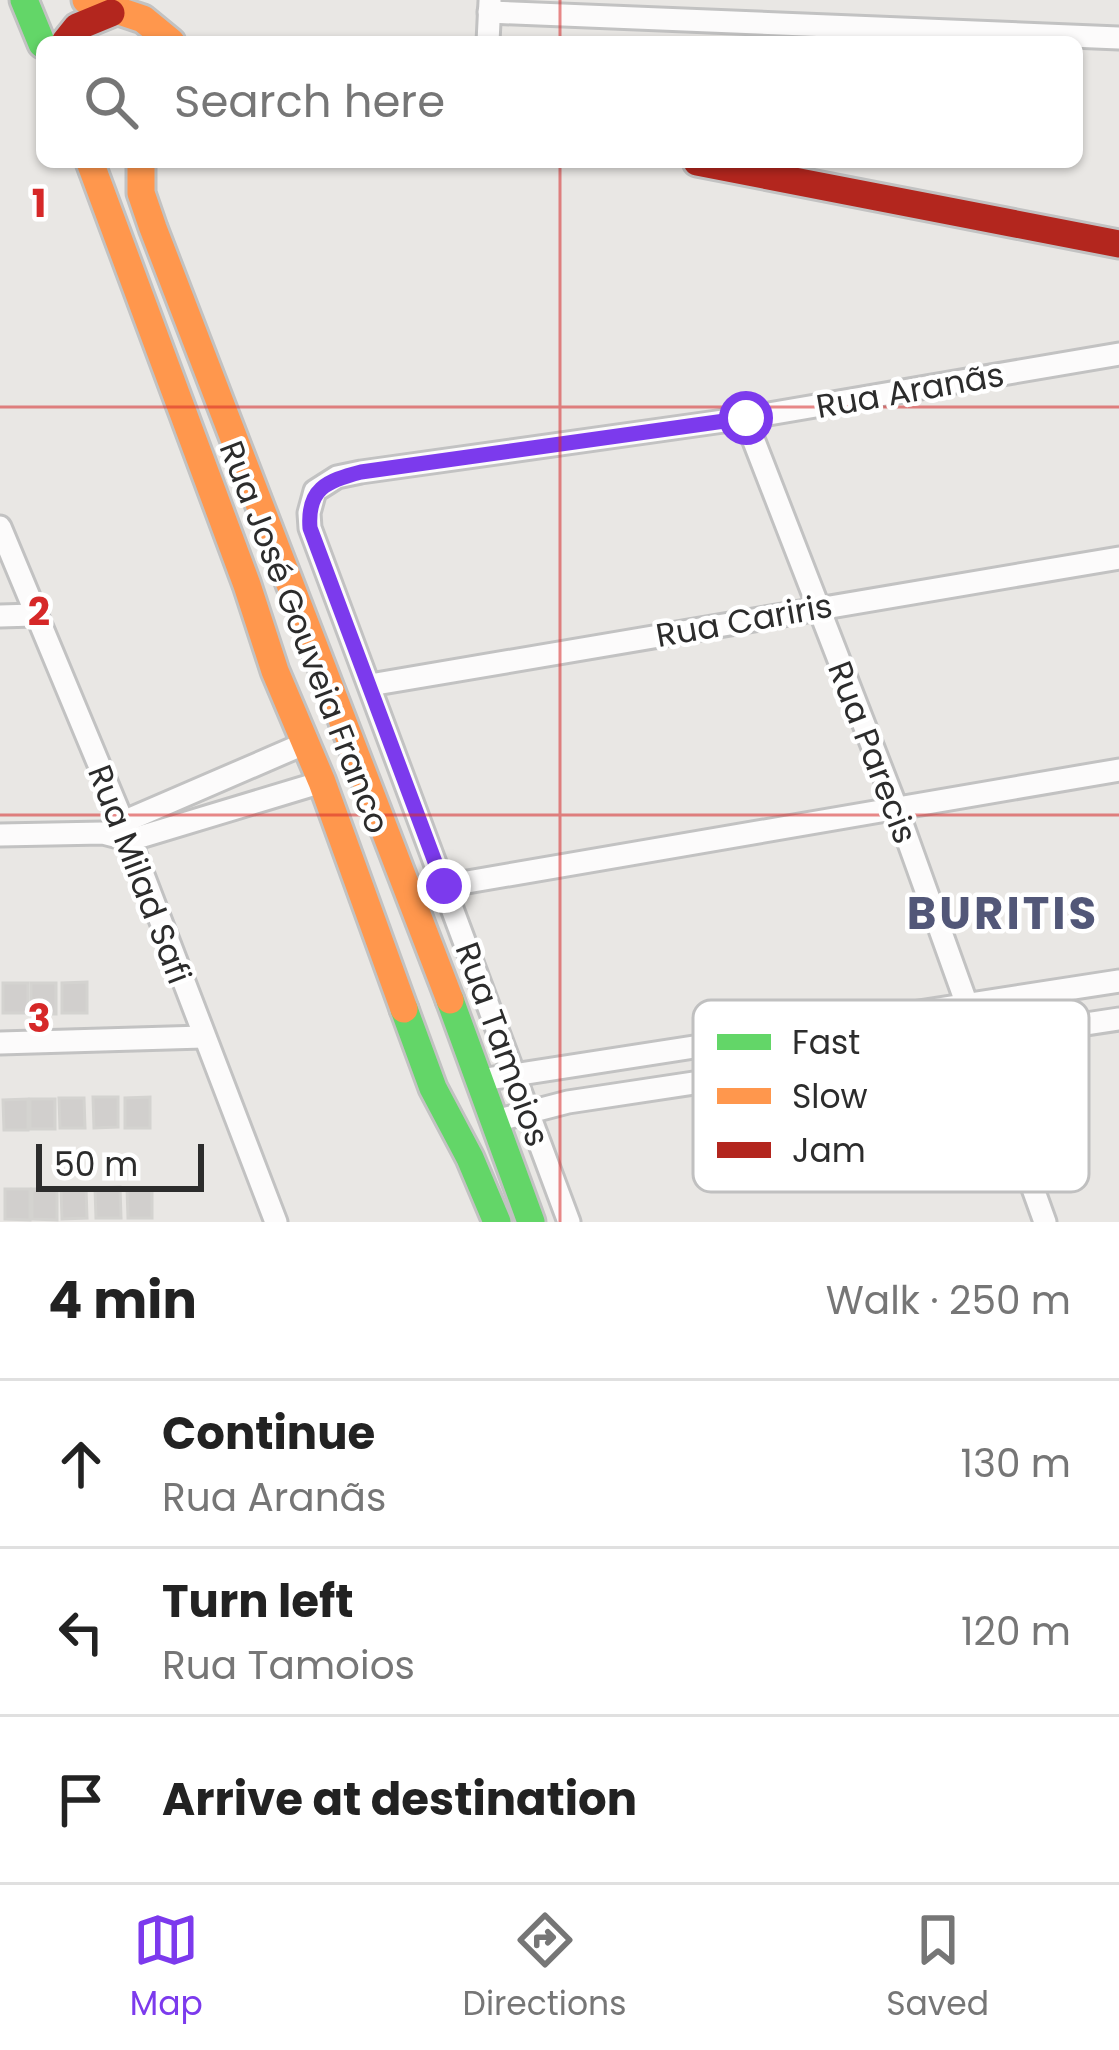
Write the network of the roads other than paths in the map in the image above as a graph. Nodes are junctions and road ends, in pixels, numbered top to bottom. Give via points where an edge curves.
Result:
1 (24, 0) edge
2 (98, 6) edge
3 (490, 6) edge
4 (39, 36) edge
5 (70, 36) edge
6 (165, 36) edge
7 (488, 36) edge
8 (1080, 36) edge
9 (1083, 36) edge
10 (1119, 38) edge
11 (91, 168) edge
12 (141, 168) edge
13 (728, 168) edge
14 (1119, 244) edge
15 (1119, 353) edge
16 (746, 418) junction
17 (0, 527) edge
18 (310, 528) joint
19 (1119, 558) edge
20 (285, 574) junction
21 (247, 585) junction
22 (817, 607) junction
23 (34, 615) junction
24 (0, 616) edge
25 (370, 685) junction
26 (306, 742) junction
27 (1119, 770) edge
28 (322, 782) junction
29 (896, 807) junction
30 (119, 831) junction
31 (0, 835) edge
32 (444, 886) junction
33 (1119, 981) edge
34 (963, 1000) edge
35 (1006, 1000) edge
36 (1119, 1019) edge
37 (1089, 1024) edge
38 (202, 1037) junction
39 (0, 1043) edge
40 (693, 1048) edge
41 (517, 1074) junction
42 (481, 1080) junction
43 (693, 1086) edge
44 (528, 1111) junction
45 (495, 1121) junction
46 (458, 1136) junction
47 (1035, 1192) edge
48 (276, 1222) edge
49 (497, 1222) edge
50 (531, 1222) edge
51 (569, 1222) edge
52 (1046, 1222) edge

1 - 4 street
2 - 5 street
2 - 6 street via 149,20
3 - 7 street
3 - 8 street
9 - 10 street
11 - 21 street, Rua José Gouveia Franco
12 - 20 street, Rua José Gouveia Franco via 141,193
13 - 14 street
15 - 16 street, Rua Aranãs
16 - 18 street, Rua Aranãs via 361,472 315,490
16 - 22 street, Rua Parecis
17 - 23 street, Rua Milad Safi
18 - 25 street, Rua Tamoios
19 - 22 street, Rua Cariris
20 - 21 street
20 - 42 street, Rua José Gouveia Franco
21 - 26 street, Rua José Gouveia Franco
22 - 25 street, Rua Cariris
22 - 29 street, Rua Parecis
23 - 24 street
23 - 30 street, Rua Milad Safi
25 - 32 street, Rua Tamoios
26 - 28 street, Rua José Gouveia Franco
26 - 30 street
27 - 29 street
28 - 30 street
28 - 46 street, Rua José Gouveia Franco
29 - 32 street
29 - 34 street, Rua Parecis
30 - 31 street
30 - 38 street, Rua Milad Safi
32 - 41 street, Rua Tamoios
33 - 35 street
36 - 37 street
38 - 39 street
38 - 48 street, Rua Milad Safi
40 - 41 street
41 - 42 street
41 - 44 street, Rua Tamoios
42 - 45 street, Rua José Gouveia Franco
43 - 44 street
44 - 45 street
44 - 51 street, Rua Tamoios
45 - 46 street
45 - 50 street, Rua José Gouveia Franco
46 - 49 street, Rua José Gouveia Franco
47 - 52 street, Rua Parecis

